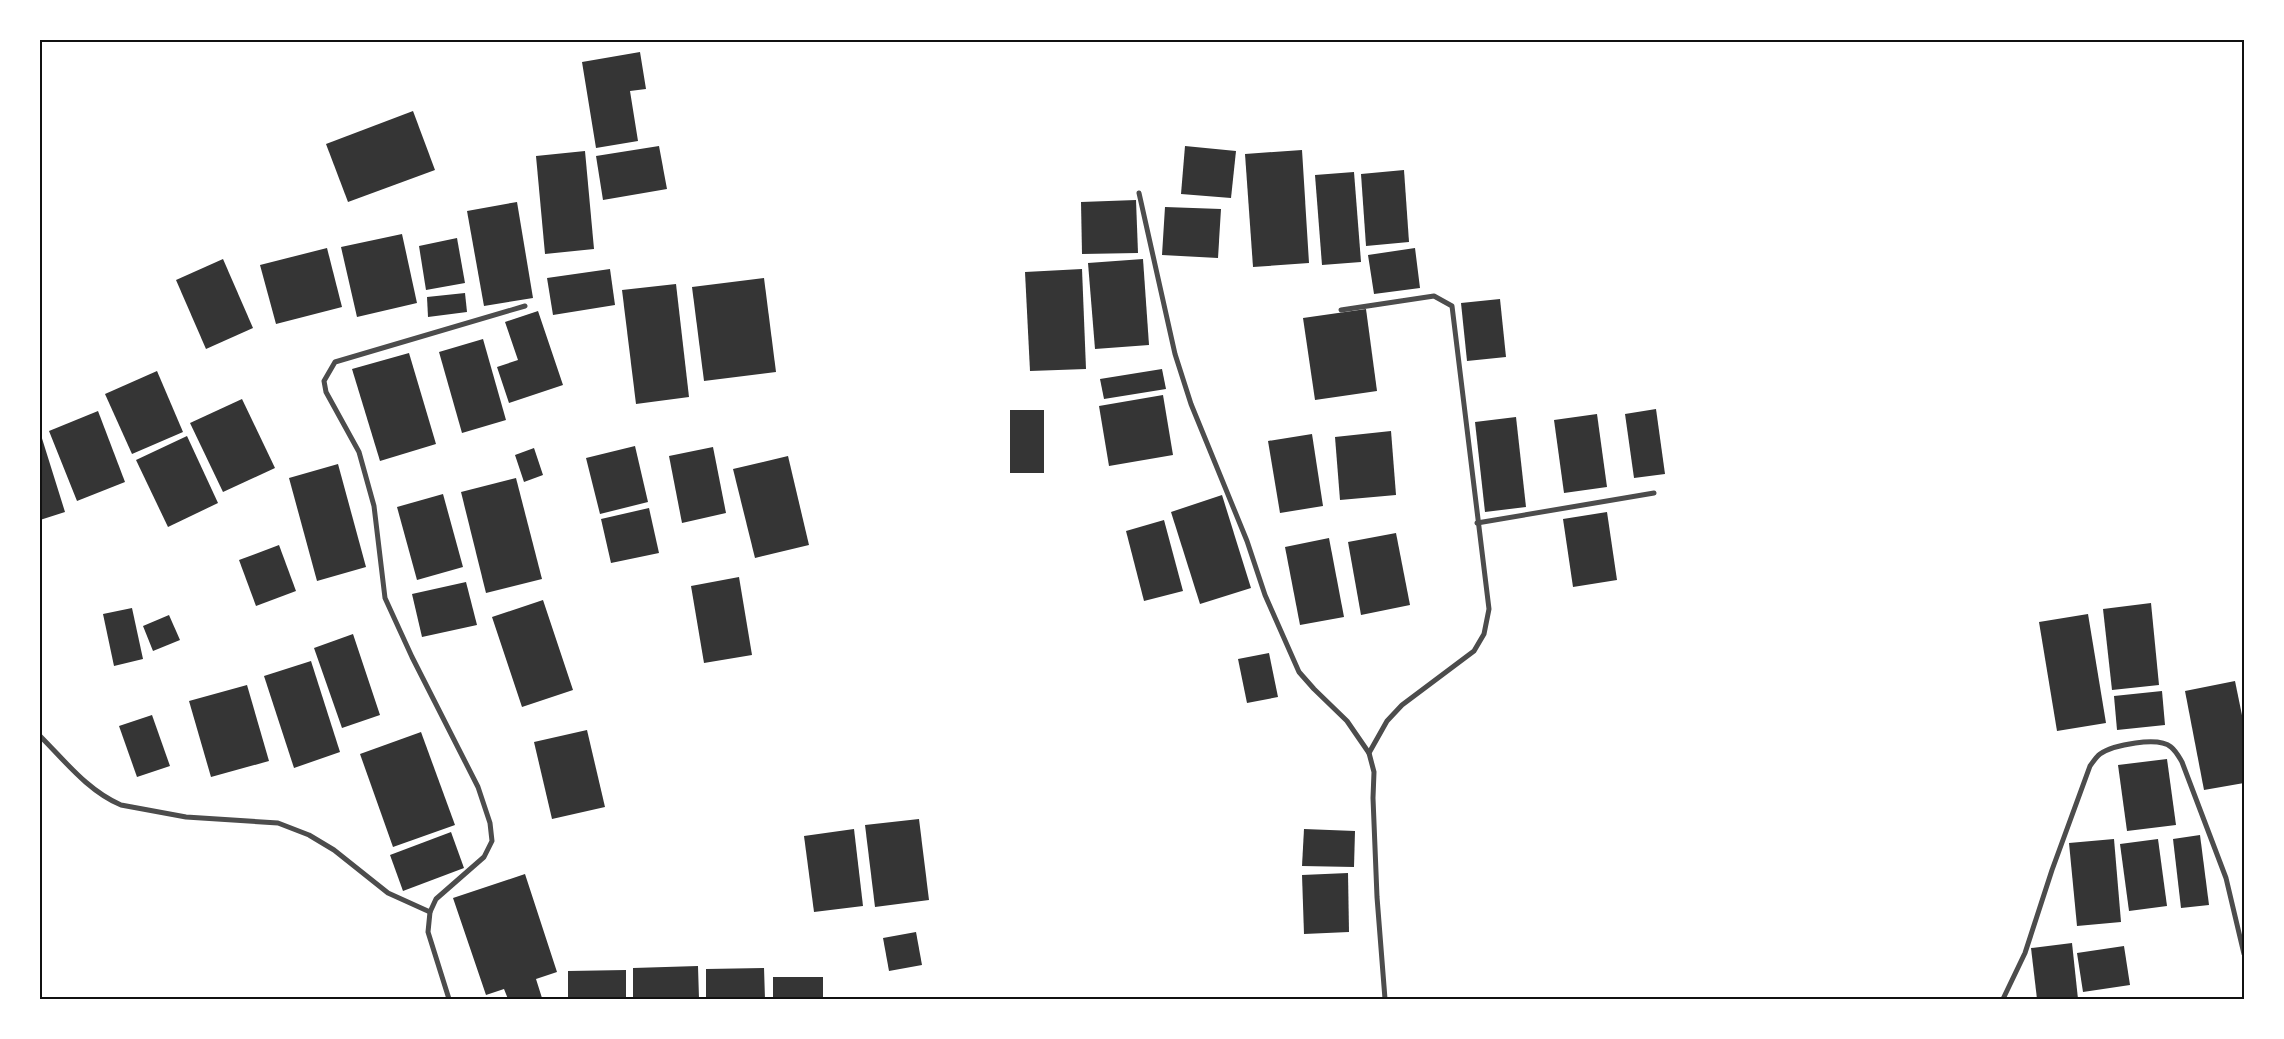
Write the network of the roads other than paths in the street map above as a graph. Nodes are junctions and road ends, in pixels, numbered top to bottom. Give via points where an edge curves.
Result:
1 (1139, 193) dead end
2 (524, 306) dead end
3 (1341, 310) dead end
4 (1654, 493) dead end
5 (1477, 523) junction
6 (40, 736) edge
7 (1369, 753) junction
8 (430, 912) junction
9 (2244, 954) edge
10 (450, 999) edge
11 (1385, 999) edge
12 (2003, 999) edge

1 - 7 street via 1175,354 1191,404 1266,595 1299,672 1347,721
2 - 8 street via 334,362 324,381 326,392 359,452 374,506 385,598 478,787 490,823 492,841 484,857 436,899
3 - 5 street via 1434,296 1452,306
4 - 5 street
5 - 7 street via 1489,609 1484,634 1474,651 1402,705 1387,721
6 - 8 street via 83,781 117,803 186,817 278,823 309,835 334,850 388,893
7 - 11 street via 1374,772 1377,896
8 - 10 street via 428,932
9 - 12 street via 2226,878 2182,762 2170,746 2162,742 2140,742 2108,750 2098,755 2090,766 2025,954

